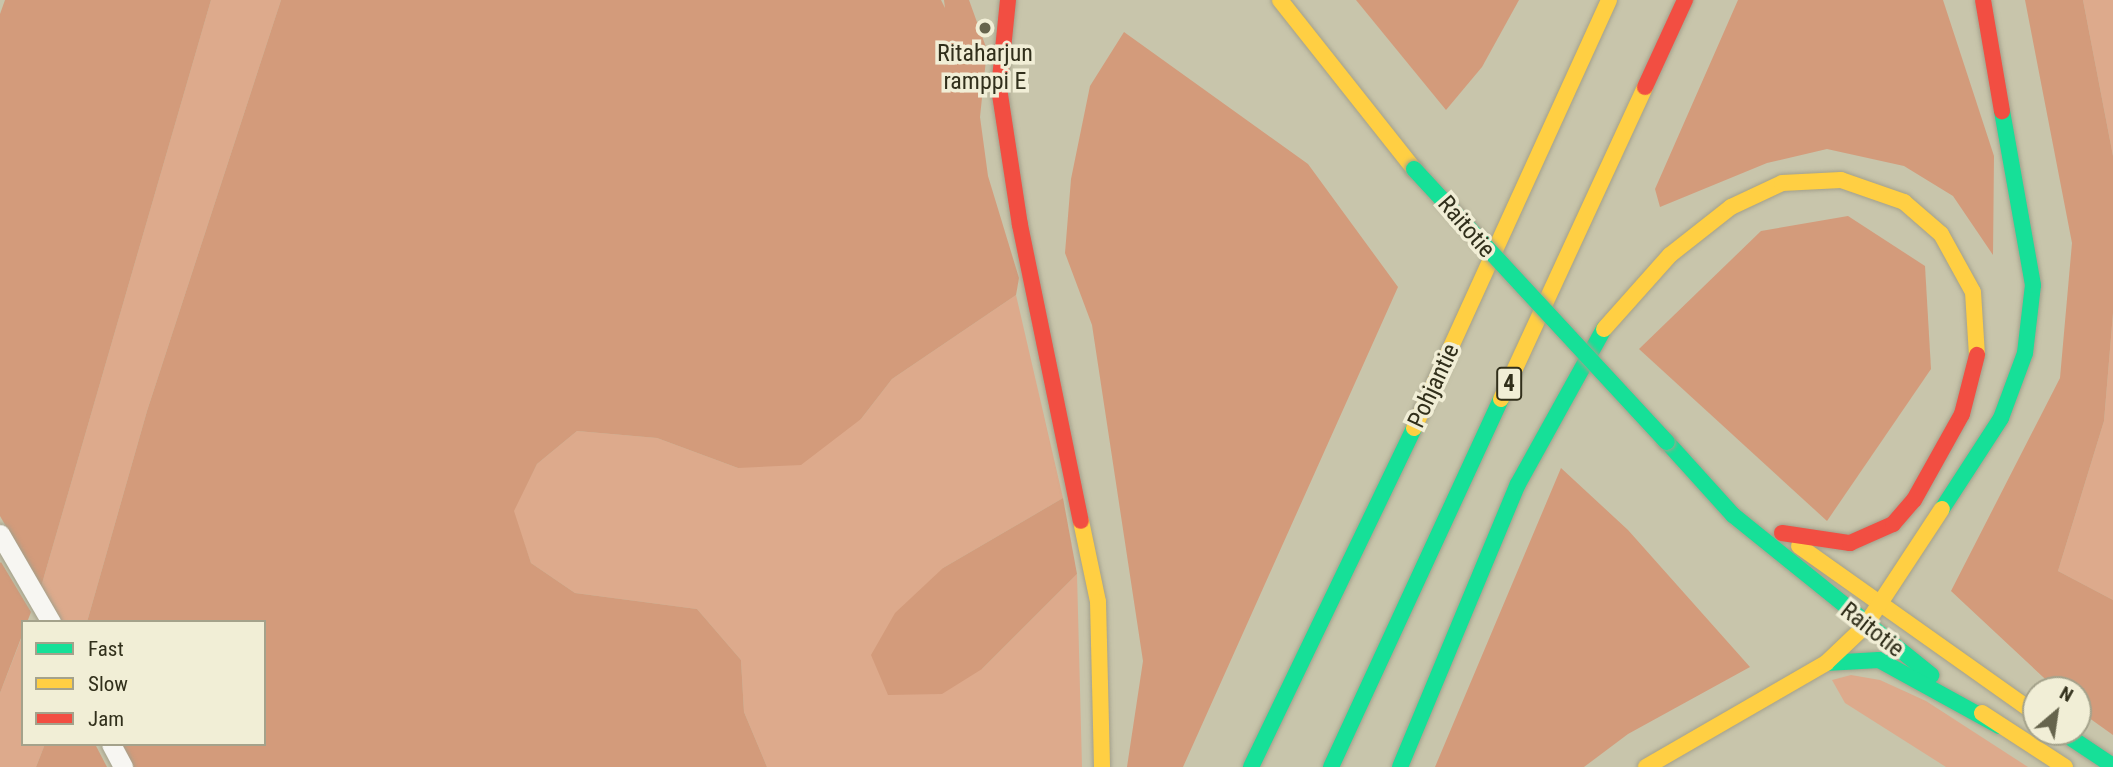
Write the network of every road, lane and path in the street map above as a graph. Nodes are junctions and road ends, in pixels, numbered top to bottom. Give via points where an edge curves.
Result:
1 (1009, 0) edge
2 (1280, 0) edge
3 (1598, 0) edge
4 (1609, 0) edge
5 (1685, 0) edge
6 (1983, 0) edge
7 (1582, 60) junction
8 (1667, 442) junction
9 (1782, 533) junction
10 (0, 534) edge
11 (1879, 608) junction
12 (50, 620) edge
13 (1866, 626) junction
14 (1826, 663) junction
15 (2022, 705) edge
16 (1999, 726) junction
17 (112, 746) edge
18 (2083, 746) edge
19 (2113, 766) edge
20 (122, 767) edge
21 (1102, 767) edge
22 (1251, 767) edge
23 (1331, 767) edge
24 (1400, 767) edge
25 (1646, 767) edge
26 (2066, 767) edge

1 - 21 main road via 999,88 1020,225 1098,602
2 - 8 main road, Raitotie, bridge via 1414,169
3 - 7 main road
4 - 7 main road, Pohjantie
5 - 23 main road, 4
6 - 11 main road via 2033,285 2025,353 2001,418
7 - 22 main road, Pohjantie via 1352,563
8 - 9 main road, Raitotie
8 - 13 main road, Raitotie via 1732,515
9 - 11 main road, Raitotie
9 - 24 main road via 1850,543 1893,524 1914,500 1962,414 1978,366 1973,292 1941,234 1904,202 1841,180 1782,183 1731,206 1670,255 1591,344 1518,484
10 - 12 street
11 - 13 main road
11 - 15 main road, Raitotie
13 - 14 main road
13 - 16 main road, Raitotie
14 - 16 main road via 1846,657 1879,660
14 - 25 main road
16 - 26 main road, Raitotie
17 - 20 street
18 - 19 main road

